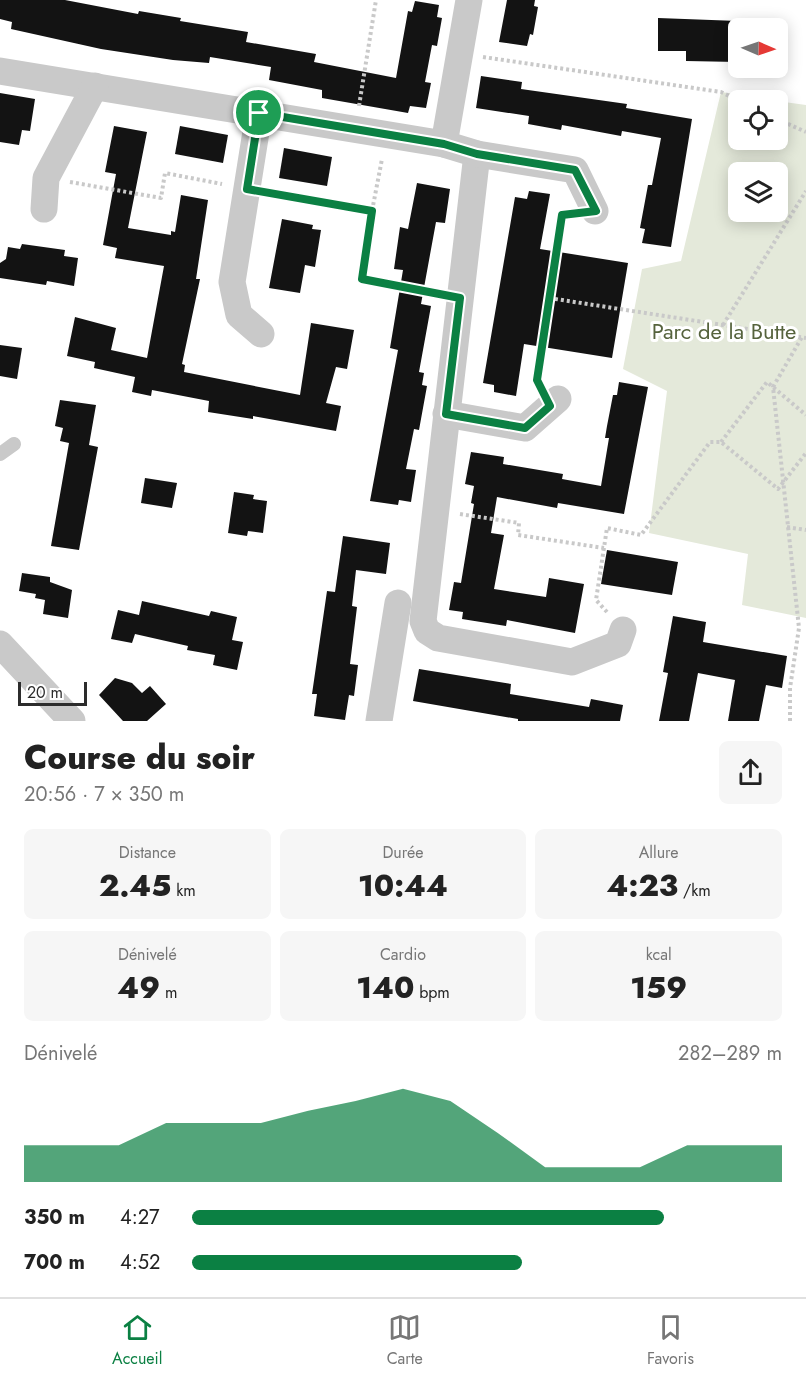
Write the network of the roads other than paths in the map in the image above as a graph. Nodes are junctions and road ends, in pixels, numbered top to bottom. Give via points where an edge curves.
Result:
1 (470, 0) edge
2 (0, 71) edge
3 (95, 86) junction
4 (259, 113) junction
5 (444, 144) junction
6 (477, 154) junction
7 (45, 209) dead end
8 (596, 211) road end
9 (261, 334) dead end
10 (554, 402) road end
11 (446, 414) junction
12 (14, 444) dead end
13 (0, 454) edge
14 (398, 603) dead end
15 (623, 630) road end
16 (0, 644) edge
17 (69, 720) edge
18 (379, 721) edge

1 - 5 street
2 - 3 street
3 - 4 street
3 - 7 street via 46,178
4 - 5 street
4 - 9 street via 232,282 239,315
5 - 6 street
6 - 8 street via 575,170
6 - 11 street
10 - 11 street via 525,428
11 - 15 street via 423,621 427,631 438,638 572,662 618,644
12 - 13 lane
14 - 18 street
16 - 17 street

